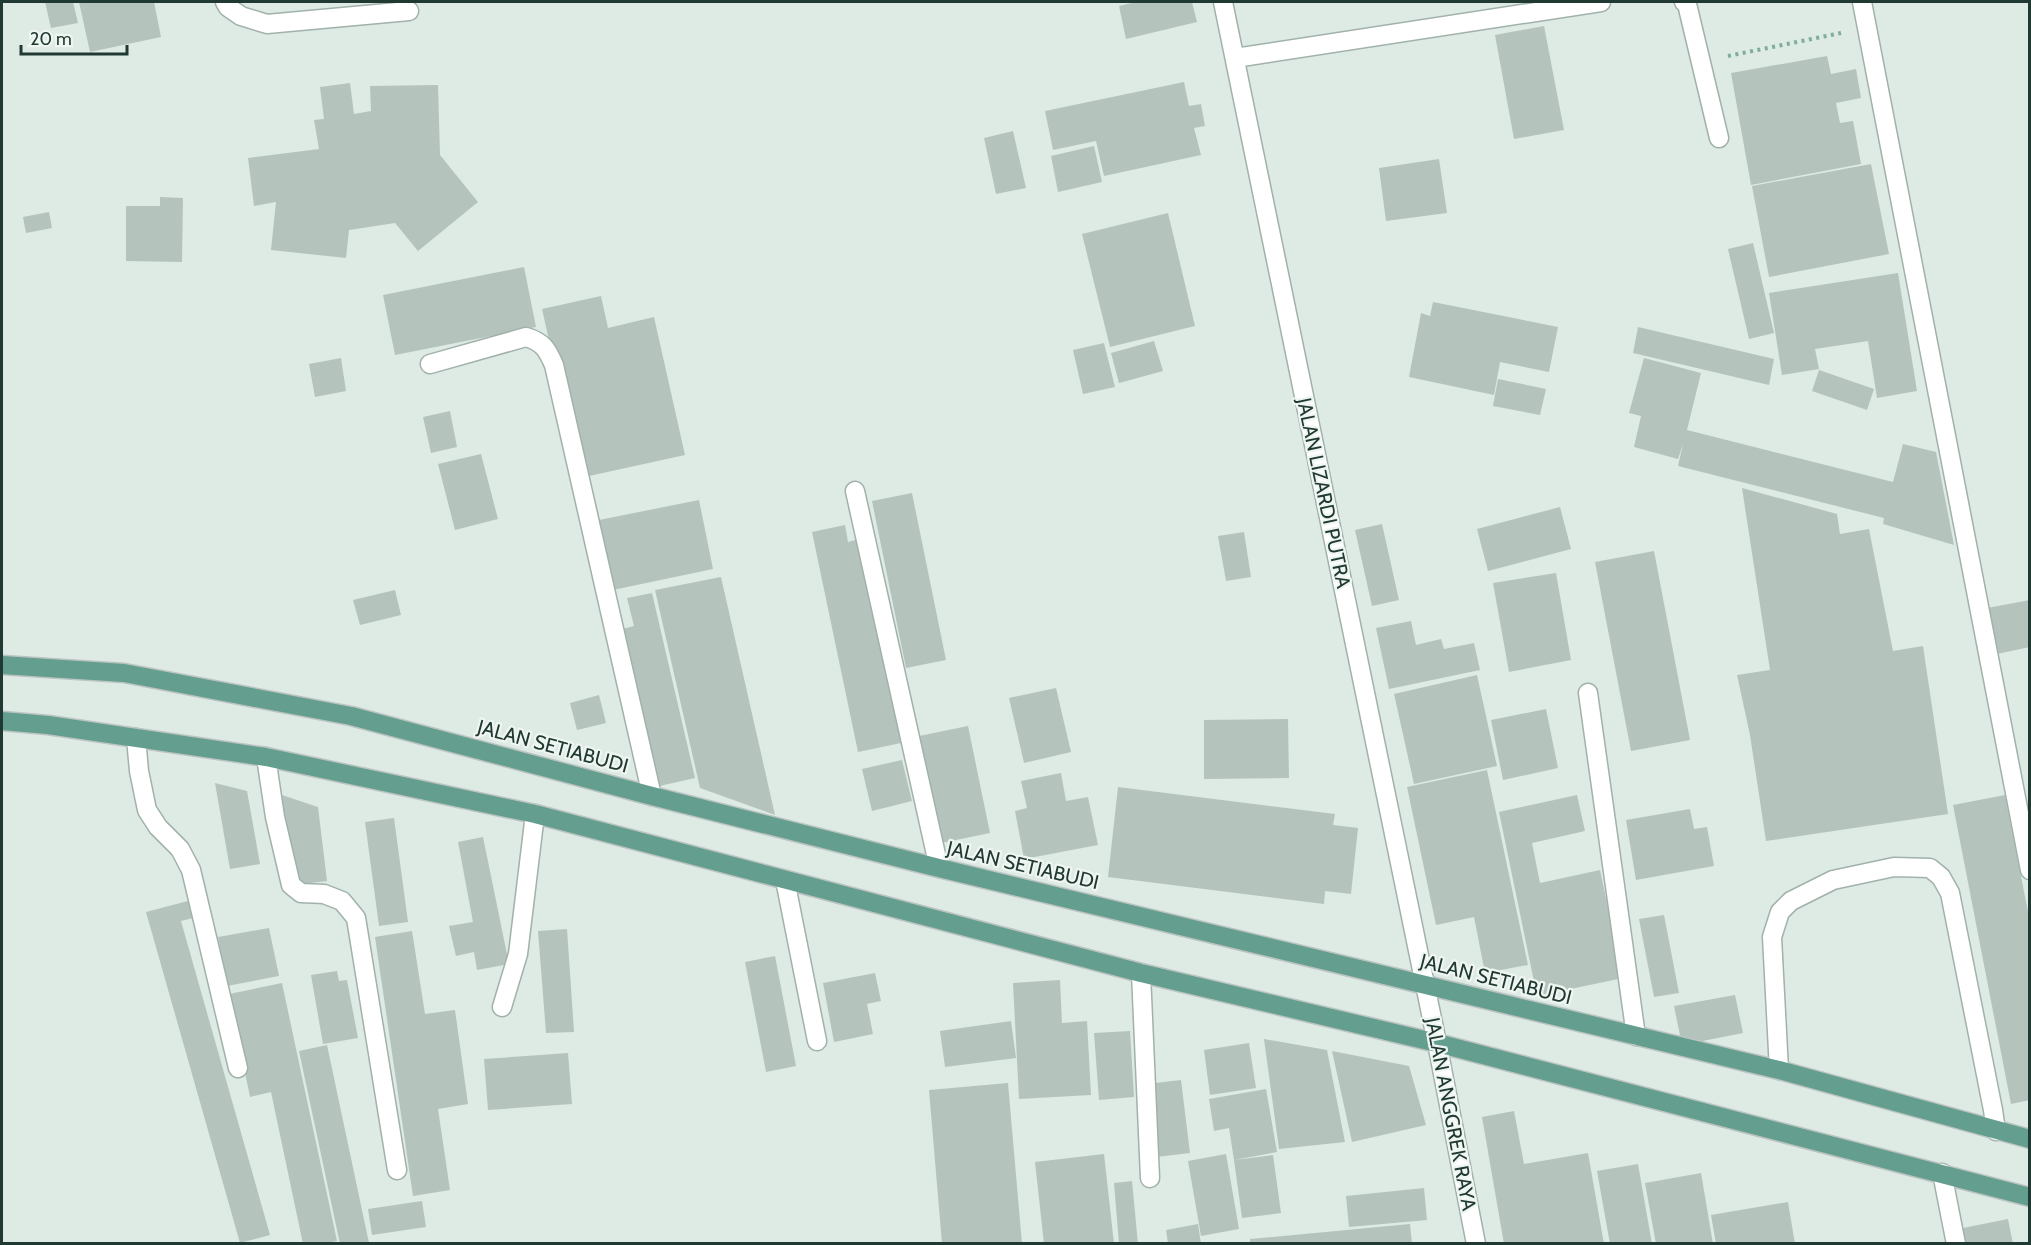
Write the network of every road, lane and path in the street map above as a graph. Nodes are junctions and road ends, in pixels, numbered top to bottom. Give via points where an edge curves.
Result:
1 (225, 2) edge
2 (1223, 2) edge
3 (1601, 2) edge
4 (1684, 2) edge
5 (1862, 2) edge
6 (410, 11) dead end
7 (1867, 28) junction
8 (1235, 58) junction
9 (1701, 61) junction
10 (1719, 138) dead end
11 (430, 364) dead end
12 (855, 491) dead end
13 (2, 665) edge
14 (1588, 693) dead end
15 (2, 721) edge
16 (136, 738) junction
17 (266, 757) junction
18 (652, 796) junction
19 (535, 814) junction
20 (939, 868) junction
21 (2030, 870) edge
22 (785, 880) junction
23 (1141, 972) junction
24 (1425, 984) junction
25 (502, 1007) dead end
26 (1636, 1036) junction
27 (817, 1041) dead end
28 (1437, 1043) junction
29 (238, 1068) dead end
30 (1779, 1070) junction
31 (1996, 1131) junction
32 (2030, 1139) edge
33 (397, 1170) dead end
34 (1942, 1173) junction
35 (1150, 1178) dead end
36 (2030, 1197) edge
37 (1476, 1244) edge
38 (1956, 1244) edge

1 - 6 street via 241,16 267,24
2 - 8 street, JALAN LIZARDI PUTRA
3 - 8 street
4 - 9 street
5 - 7 street
7 - 9 path
7 - 21 street
8 - 24 street, JALAN LIZARDI PUTRA
9 - 10 street
11 - 18 street via 526,338 538,340 546,348 554,365
12 - 20 street
13 - 18 main road, JALAN SETIABUDI via 124,673 351,716
14 - 26 street
15 - 16 main road
16 - 17 main road
16 - 29 street via 147,810 180,849 191,870
17 - 19 main road
17 - 33 street via 291,885 301,893 324,894 342,901 356,918
18 - 20 main road, JALAN SETIABUDI
19 - 22 main road
19 - 25 street via 518,954
20 - 24 main road, JALAN SETIABUDI
22 - 23 main road
22 - 27 street
23 - 28 main road
23 - 35 street
24 - 26 main road, JALAN SETIABUDI
24 - 28 street, JALAN ANGGREK RAYA
26 - 30 main road, JALAN SETIABUDI
28 - 34 main road
28 - 37 street, JALAN ANGGREK RAYA
30 - 31 main road, JALAN SETIABUDI
30 - 31 street via 1772,937 1780,912 1791,901 1833,880 1894,867 1930,868 1950,893
31 - 32 main road, JALAN SETIABUDI
34 - 36 main road
34 - 38 street

